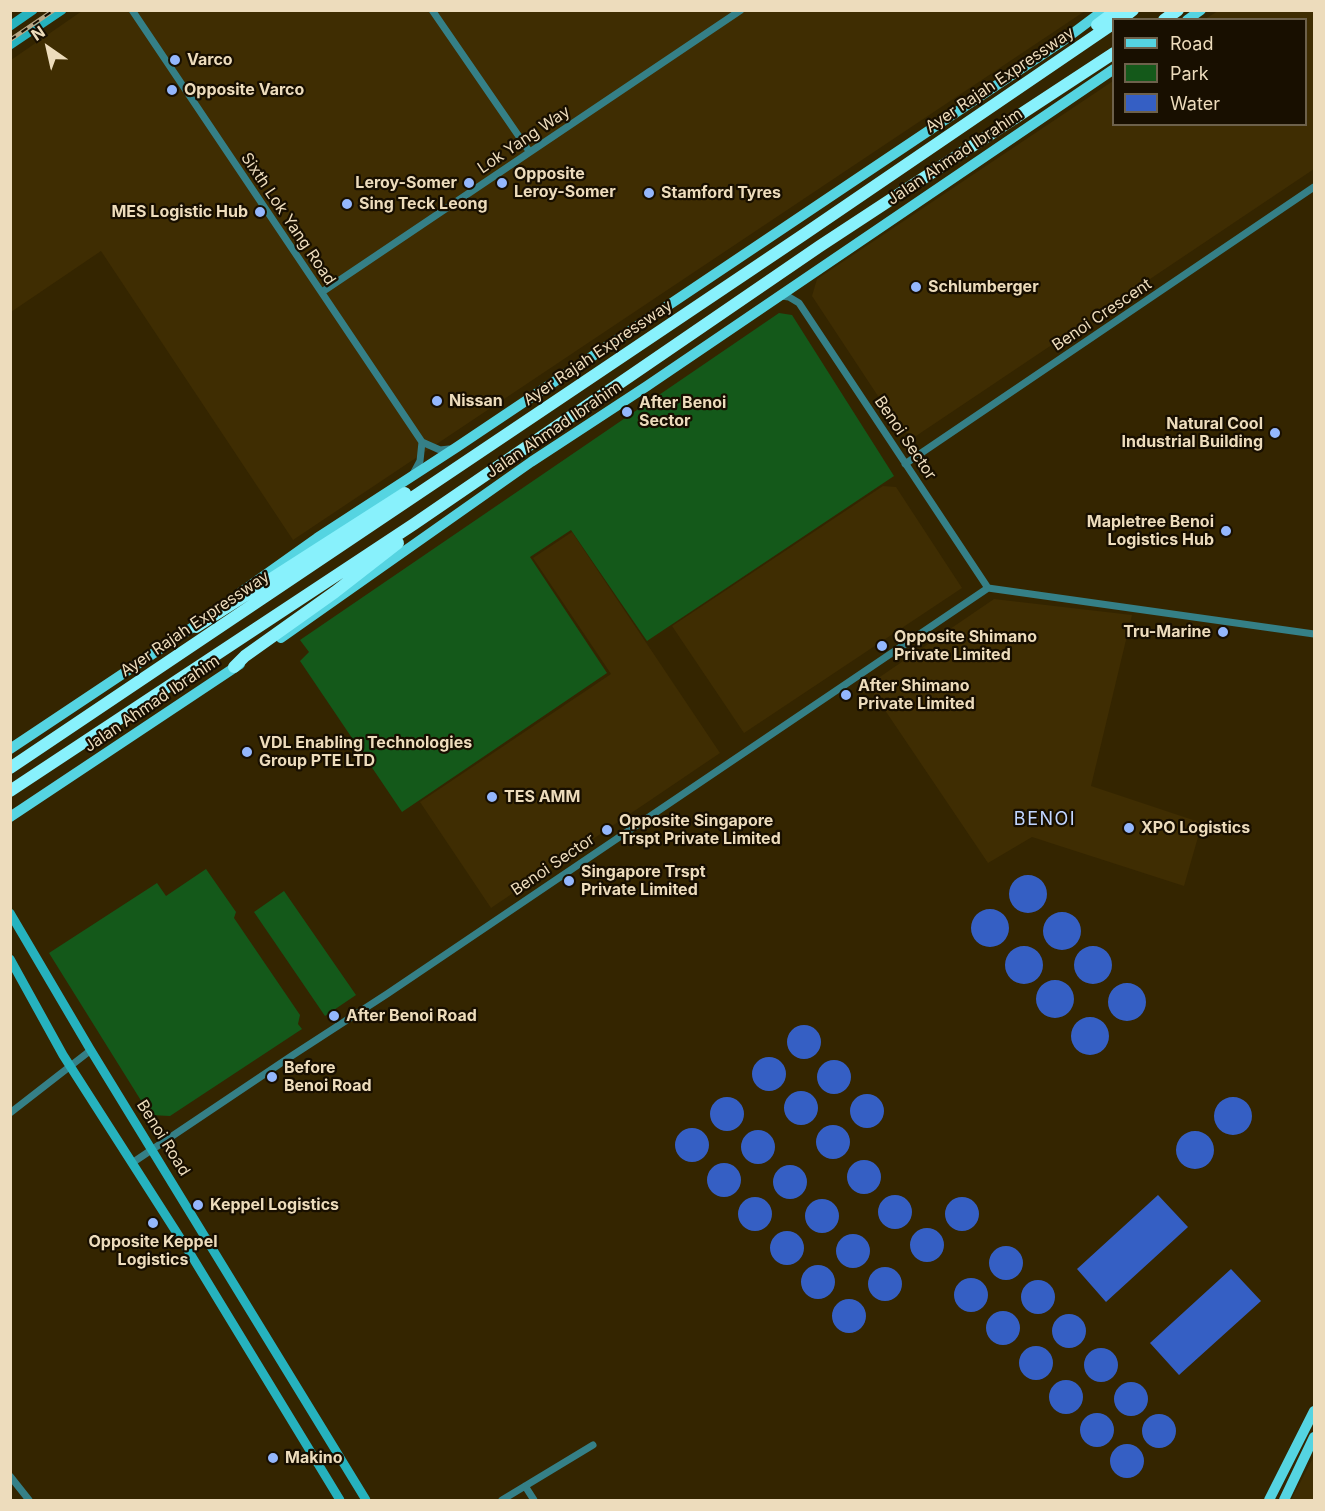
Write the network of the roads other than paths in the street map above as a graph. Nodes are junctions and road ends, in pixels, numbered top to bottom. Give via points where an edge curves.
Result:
1 (33, 10) edge
2 (62, 10) edge
3 (132, 10) edge
4 (432, 10) edge
5 (741, 10) edge
6 (1104, 10) edge
7 (1117, 10) edge
8 (1112, 24) edge
9 (10, 26) edge
10 (10, 45) edge
11 (1076, 48) junction
12 (1112, 54) edge
13 (1112, 70) edge
14 (529, 152) junction
15 (1314, 187) edge
16 (801, 281) junction
17 (322, 292) junction
18 (778, 296) junction
19 (799, 303) junction
20 (422, 442) junction
21 (457, 447) junction
22 (477, 454) junction
23 (905, 464) junction
24 (411, 477) junction
25 (414, 524) junction
26 (988, 588) junction
27 (196, 627) junction
28 (1314, 634) edge
29 (234, 667) junction
30 (10, 749) edge
31 (10, 768) edge
32 (10, 791) edge
33 (11, 817) edge
34 (10, 913) edge
35 (10, 959) edge
36 (91, 1050) junction
37 (70, 1066) junction
38 (10, 1113) edge
39 (152, 1149) junction
40 (132, 1163) junction
41 (1314, 1411) edge
42 (1314, 1437) edge
43 (593, 1445) dead end
44 (10, 1476) edge
45 (525, 1486) junction
46 (29, 1500) edge
47 (340, 1500) edge
48 (366, 1500) edge
49 (502, 1500) edge
50 (534, 1500) edge
51 (1269, 1500) edge
52 (1284, 1500) edge

1 - 9 main road
2 - 10 main road
3 - 17 street, Sixth Lok Yang Road
4 - 14 street
5 - 14 street, Lok Yang Way
6 - 21 main road
7 - 11 highway via 1082,38
8 - 11 highway, Ayer Rajah Expressway
11 - 22 highway, Ayer Rajah Expressway
12 - 25 highway via 800,260
13 - 16 main road, Jalan Ahmad Ibrahim
14 - 17 street, Lok Yang Way
15 - 23 street, Benoi Crescent
16 - 18 main road, Jalan Ahmad Ibrahim
16 - 19 street
17 - 20 street, Sixth Lok Yang Road
18 - 19 street
18 - 29 main road, Jalan Ahmad Ibrahim
19 - 23 street, Benoi Sector
20 - 21 street via 440,450
20 - 24 street via 420,461
21 - 24 main road
22 - 27 highway via 415,487
22 - 31 highway, Ayer Rajah Expressway
23 - 26 street, Benoi Sector
24 - 27 main road via 317,538
25 - 29 highway via 407,535 371,565
25 - 32 highway
26 - 28 street
26 - 39 street, Benoi Sector
27 - 30 main road
29 - 33 main road, Jalan Ahmad Ibrahim
34 - 36 main road, Benoi Road
35 - 37 main road
36 - 37 street
36 - 39 main road, Benoi Road
37 - 38 street
37 - 40 main road
39 - 40 street, Benoi Sector
39 - 48 main road, Benoi Road
40 - 47 main road
41 - 51 main road
42 - 52 main road
43 - 45 street
44 - 46 street
45 - 49 street
45 - 50 street

